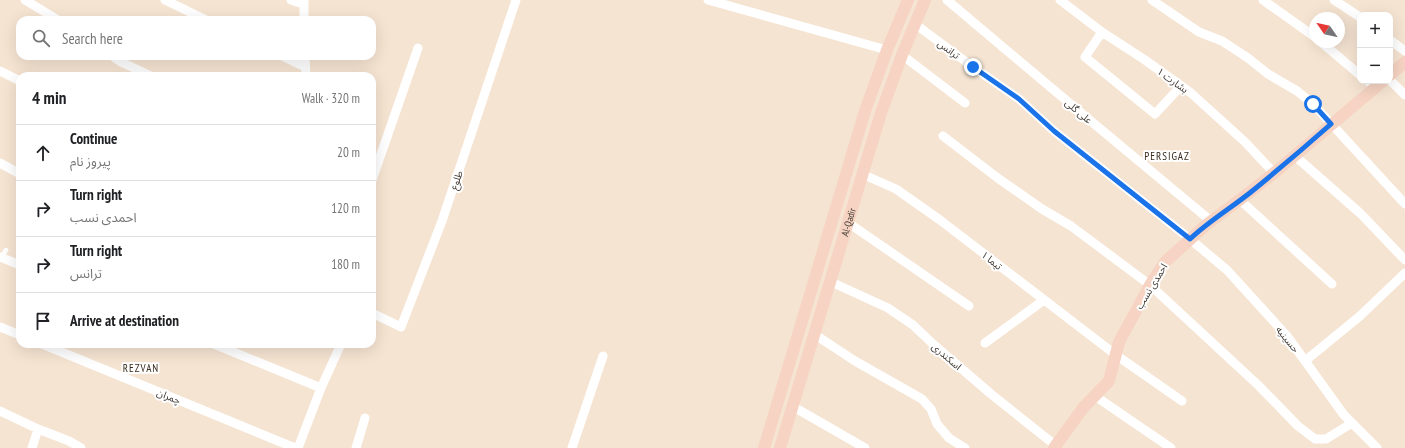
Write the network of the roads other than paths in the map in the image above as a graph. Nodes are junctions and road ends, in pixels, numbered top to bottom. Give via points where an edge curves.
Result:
1 (25, 0) edge
2 (165, 0) edge
3 (291, 0) edge
4 (516, 0) edge
5 (708, 0) edge
6 (908, 0) edge
7 (925, 0) edge
8 (947, 0) edge
9 (1060, 0) edge
10 (1152, 0) edge
11 (1263, 0) edge
12 (1334, 0) edge
13 (304, 2) edge
14 (1357, 15) edge
15 (51, 16) edge
16 (198, 16) edge
17 (304, 16) edge
18 (915, 24) junction
19 (1102, 32) junction
20 (1309, 33) edge
21 (1393, 42) edge
22 (418, 48) dead end
23 (1328, 48) edge
24 (887, 50) junction
25 (1405, 51) edge
26 (902, 55) junction
27 (118, 60) edge
28 (288, 60) edge
29 (305, 60) edge
30 (1405, 62) edge
31 (0, 71) edge
32 (305, 71) edge
33 (142, 72) edge
34 (1357, 72) edge
35 (1393, 72) edge
36 (16, 79) edge
37 (1393, 83) edge
38 (1374, 84) edge
39 (1181, 86) junction
40 (1405, 95) edge
41 (965, 103) dead end
42 (1331, 124) junction
43 (943, 136) dead end
44 (1295, 156) junction
45 (0, 163) edge
46 (376, 169) edge
47 (16, 172) edge
48 (1274, 173) junction
49 (862, 174) junction
50 (1240, 200) junction
51 (1405, 204) edge
52 (1211, 221) junction
53 (847, 222) junction
54 (1190, 239) junction
55 (3, 255) edge
56 (1405, 260) edge
57 (16, 263) edge
58 (1405, 273) edge
59 (829, 281) junction
60 (1332, 284) dead end
61 (1150, 285) junction
62 (1044, 300) junction
63 (968, 306) dead end
64 (376, 315) edge
65 (0, 326) edge
66 (16, 333) edge
67 (814, 334) junction
68 (985, 343) dead end
69 (52, 348) edge
70 (224, 348) edge
71 (340, 348) edge
72 (1116, 355) junction
73 (603, 356) dead end
74 (1305, 361) junction
75 (321, 388) junction
76 (1095, 396) junction
77 (1182, 401) dead end
78 (792, 406) junction
79 (0, 411) edge
80 (365, 418) dead end
81 (1352, 423) junction
82 (38, 429) junction
83 (1054, 447) edge
84 (32, 448) edge
85 (81, 448) edge
86 (296, 448) edge
87 (356, 448) edge
88 (572, 448) edge
89 (764, 448) edge
90 (780, 448) edge
91 (865, 448) edge
92 (965, 448) edge
93 (1171, 448) edge
94 (1378, 448) edge

1 - 15 street
2 - 16 street
3 - 13 street
4 - 64 street, طلوع via 442,222 402,327
5 - 24 street
6 - 24 main road, Al-Qadir
7 - 18 main road, Al-Qadir
8 - 52 street, علی گلی
9 - 19 street, بشارت ۱
10 - 42 street via 1199,32 1222,41 1296,91 1313,104
11 - 20 street
12 - 14 street
13 - 17 street
18 - 26 main road, Al-Qadir
18 - 54 street, ترانس via 1019,99 1054,131
19 - 39 street, بشارت ۱
19 - 39 street via 1085,57 1155,114
21 - 25 street
22 - 46 street
23 - 34 street
24 - 26 main road
24 - 89 main road, Al-Qadir via 863,119
26 - 41 street
26 - 49 main road, Al-Qadir
27 - 33 street
28 - 32 street
29 - 32 street
30 - 35 main road
31 - 36 street
37 - 40 street
38 - 42 main road, احمدی نسب
39 - 48 street, بشارت ۱ via 1241,138
42 - 44 main road, احمدی نسب
42 - 51 street
43 - 61 street via 999,180 1071,226
44 - 48 main road, احمدی نسب
44 - 56 street via 1361,214
45 - 47 street
48 - 50 main road, احمدی نسب
49 - 53 main road, Al-Qadir
49 - 62 street, تیما ۱ via 896,190 934,215
50 - 52 main road, احمدی نسب
50 - 60 street
52 - 54 main road, احمدی نسب
53 - 59 main road, Al-Qadir
53 - 63 street
54 - 61 main road, احمدی نسب via 1165,262
54 - 74 street, حسینیه via 1227,270 1287,336
55 - 57 street
58 - 74 street via 1360,316
59 - 67 main road, Al-Qadir
59 - 83 street, اسکندری via 888,308 913,325
61 - 72 main road, احمدی نسب via 1119,342
61 - 81 street via 1314,439 1326,439
62 - 68 street
62 - 72 street, تیما ۱
65 - 66 street
67 - 78 main road, Al-Qadir
67 - 92 street via 854,361 922,399 949,438
69 - 86 street, چمران
70 - 75 street
71 - 75 street
72 - 76 main road, احمدی نسب via 1109,381
72 - 77 street, تیما ۱
73 - 88 street
74 - 81 street, حسینیه via 1344,416
75 - 86 street
76 - 83 main road, احمدی نسب
76 - 93 street
78 - 90 main road, Al-Qadir
78 - 91 street
79 - 82 street
80 - 87 street
81 - 94 street, حسینیه
82 - 84 street
82 - 85 street

